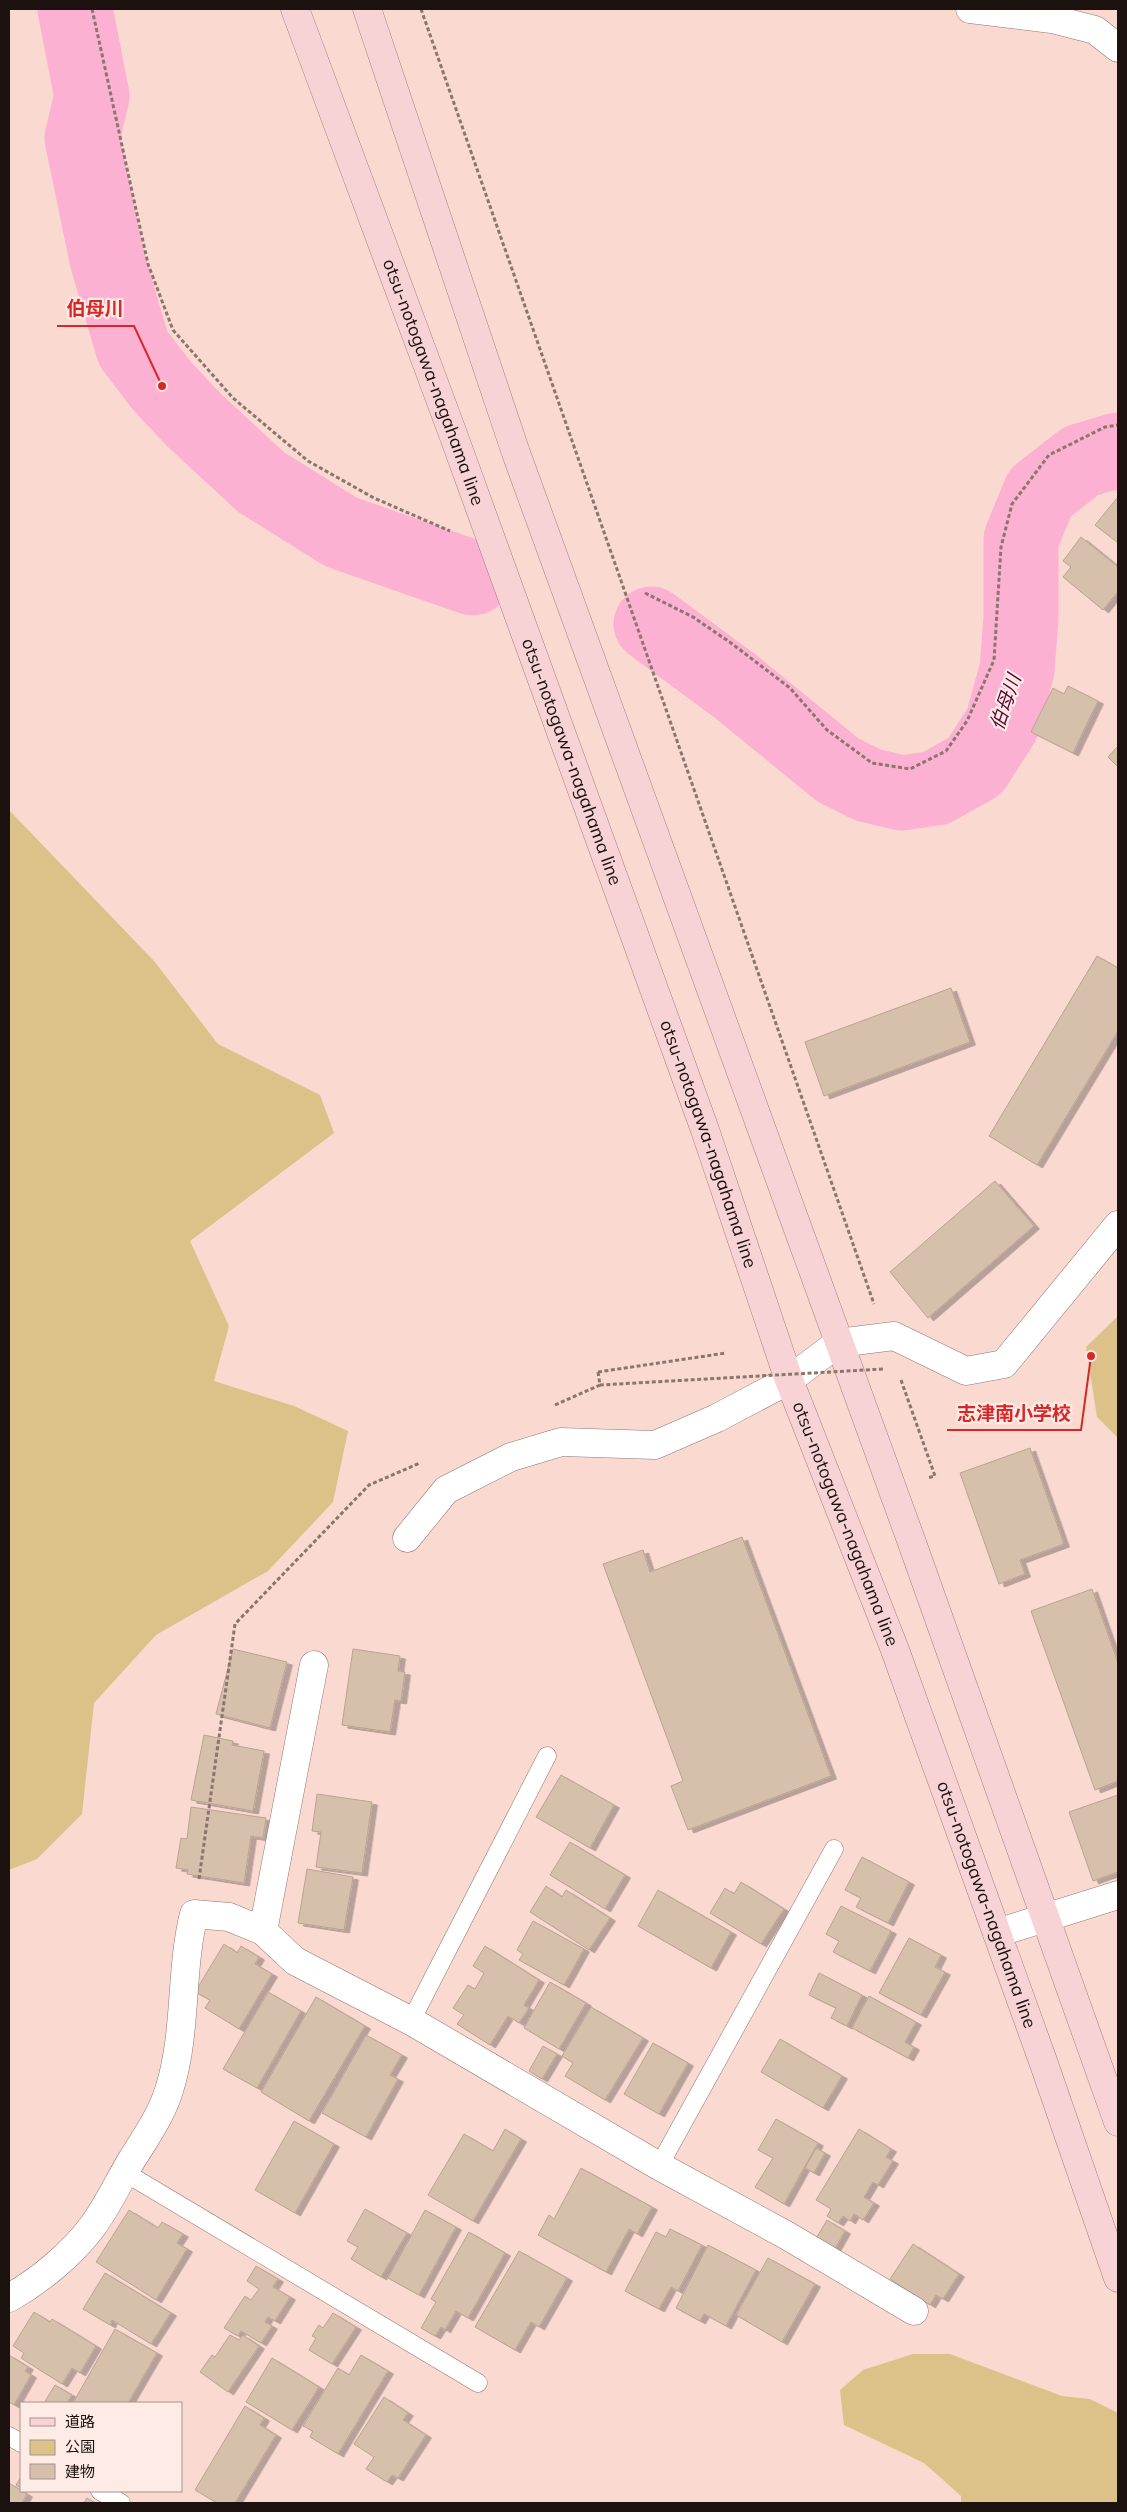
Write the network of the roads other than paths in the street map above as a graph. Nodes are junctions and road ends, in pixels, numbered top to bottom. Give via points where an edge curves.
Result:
1 (295, 9) edge
2 (367, 9) edge
3 (970, 9) edge
4 (1118, 48) edge
5 (1118, 1225) edge
6 (838, 1342) junction
7 (789, 1380) junction
8 (407, 1538) dead end
9 (314, 1665) dead end
10 (548, 1756) dead end
11 (834, 1849) dead end
12 (1118, 1895) edge
13 (1045, 1918) junction
14 (263, 1931) junction
15 (996, 1933) junction
16 (411, 2021) junction
17 (1118, 2122) edge
18 (659, 2166) junction
19 (124, 2172) junction
20 (1118, 2278) edge
21 (9, 2298) edge
22 (914, 2312) dead end
23 (478, 2383) dead end
24 (9, 2436) edge
25 (20, 2442) edge
26 (102, 2492) edge
27 (121, 2503) edge

1 - 7 main road, otsu-notogawa-nagahama line via 692,1092
2 - 6 main road via 516,453
3 - 4 street via 1052,19 1095,30
5 - 6 street via 1004,1364 966,1371 894,1336
6 - 7 street
6 - 13 main road
7 - 8 street via 717,1418 655,1445 561,1442 511,1457 446,1490
7 - 15 main road, otsu-notogawa-nagahama line via 894,1650
9 - 14 street
10 - 16 lane
11 - 18 lane
12 - 13 street
13 - 15 street
13 - 17 main road
14 - 16 street via 295,1961
14 - 19 street via 229,1917 194,1914 188,1938 181,2026 170,2088 150,2130
15 - 20 main road, otsu-notogawa-nagahama line
16 - 18 street
18 - 22 street via 786,2235
19 - 21 street via 92,2227 65,2256
19 - 23 lane
24 - 25 lane
26 - 27 lane

